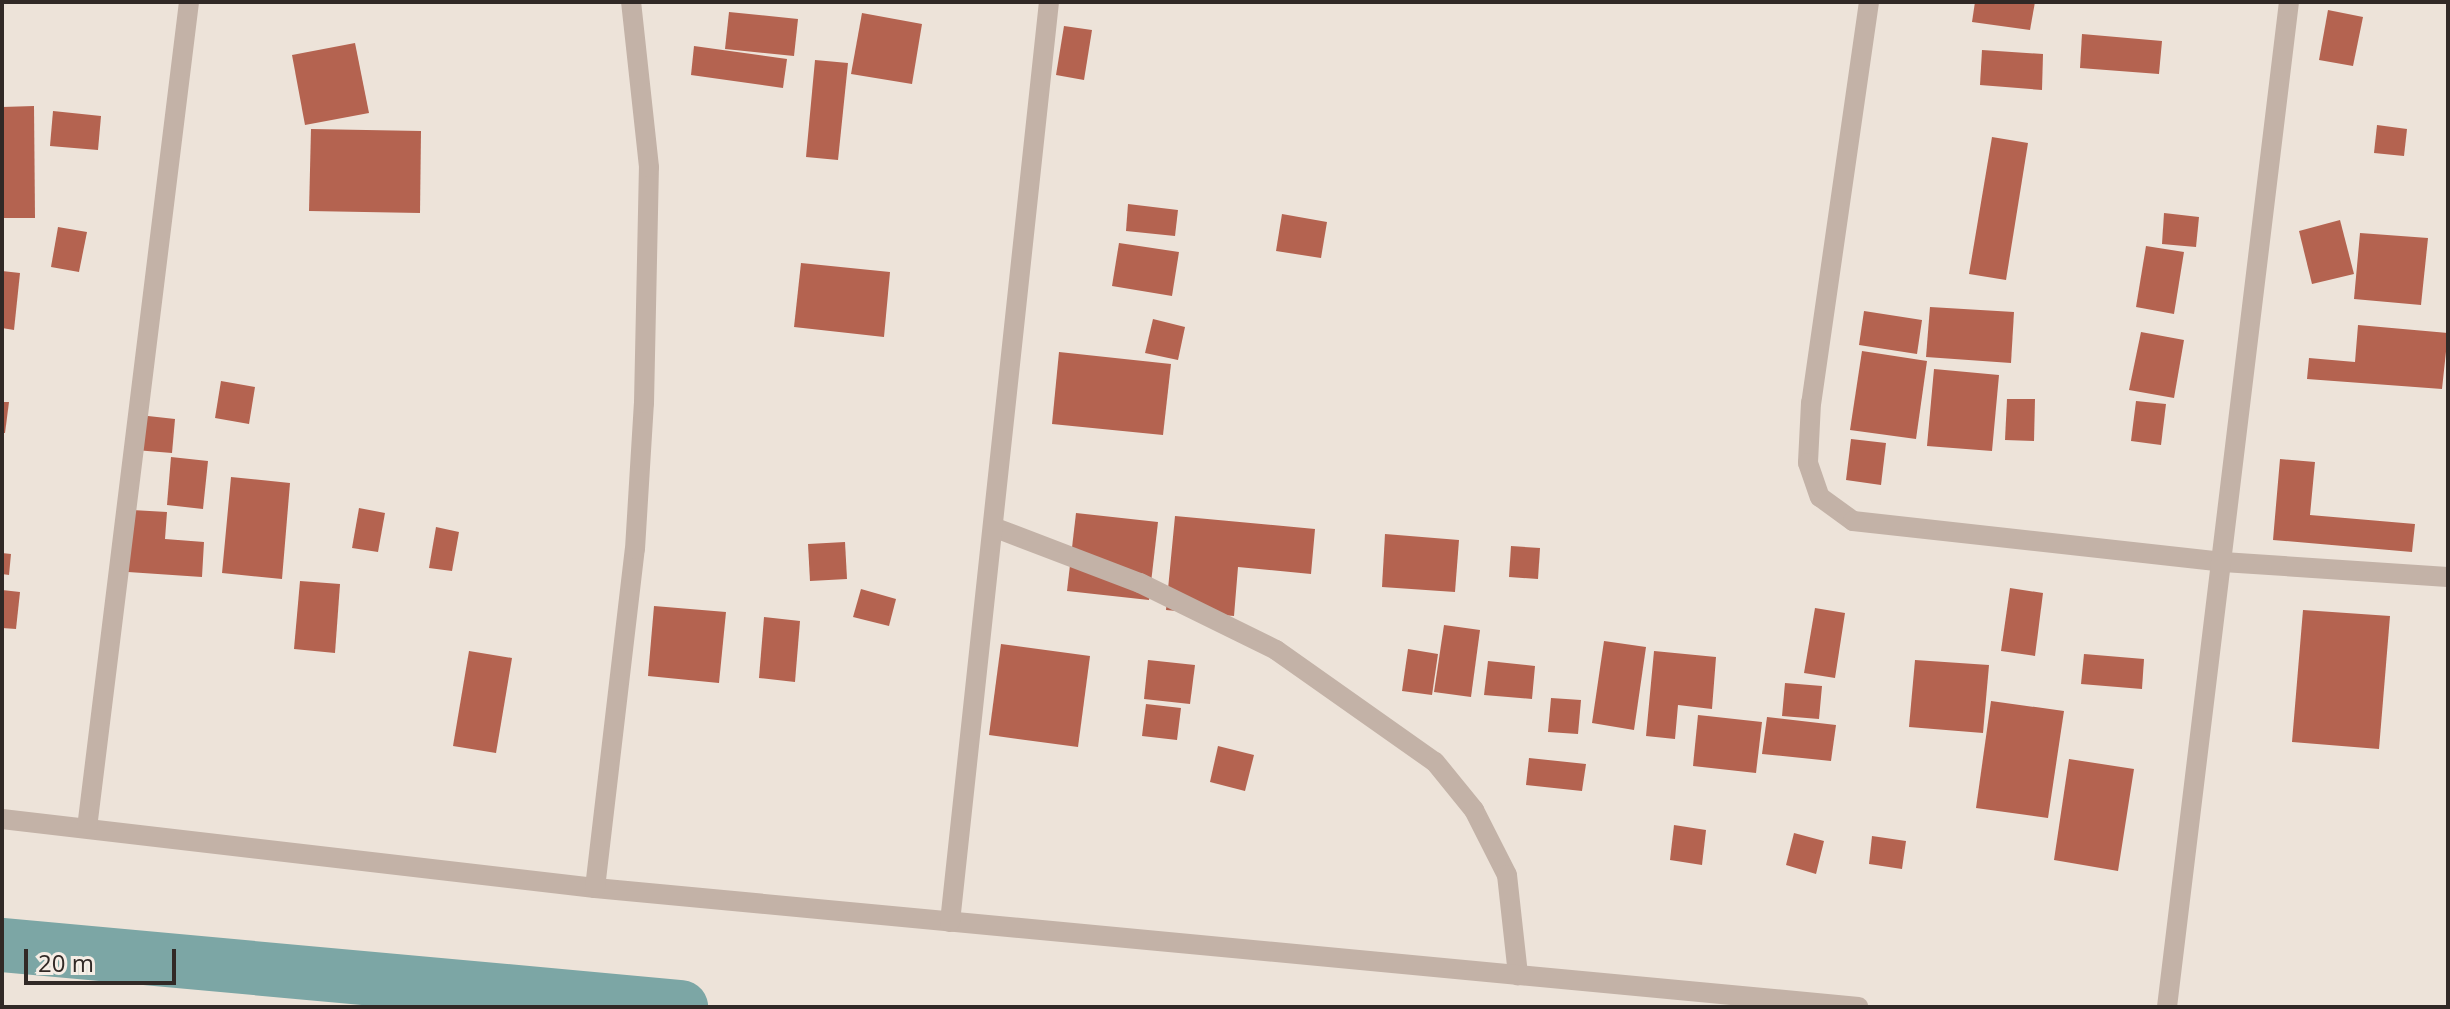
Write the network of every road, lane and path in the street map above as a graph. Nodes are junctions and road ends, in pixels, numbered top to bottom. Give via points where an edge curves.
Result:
1 (189, 2) edge
2 (631, 2) edge
3 (1049, 2) edge
4 (1869, 2) edge
5 (2289, 2) edge
6 (993, 527) junction
7 (2223, 562) junction
8 (2448, 577) edge
9 (2, 819) edge
10 (87, 828) junction
11 (595, 888) junction
12 (950, 922) junction
13 (1518, 975) junction
14 (1858, 1007) edge
15 (2167, 1007) edge

1 - 10 street
2 - 11 street via 649,167 644,403 635,549
3 - 6 street
4 - 7 street via 1811,403 1808,463 1820,497 1853,521
5 - 7 street
6 - 12 street
6 - 13 street via 1140,583 1276,650 1435,762 1474,810 1507,875
7 - 8 street
7 - 15 street
9 - 10 street
10 - 11 street
11 - 12 street
12 - 13 street
13 - 14 street

